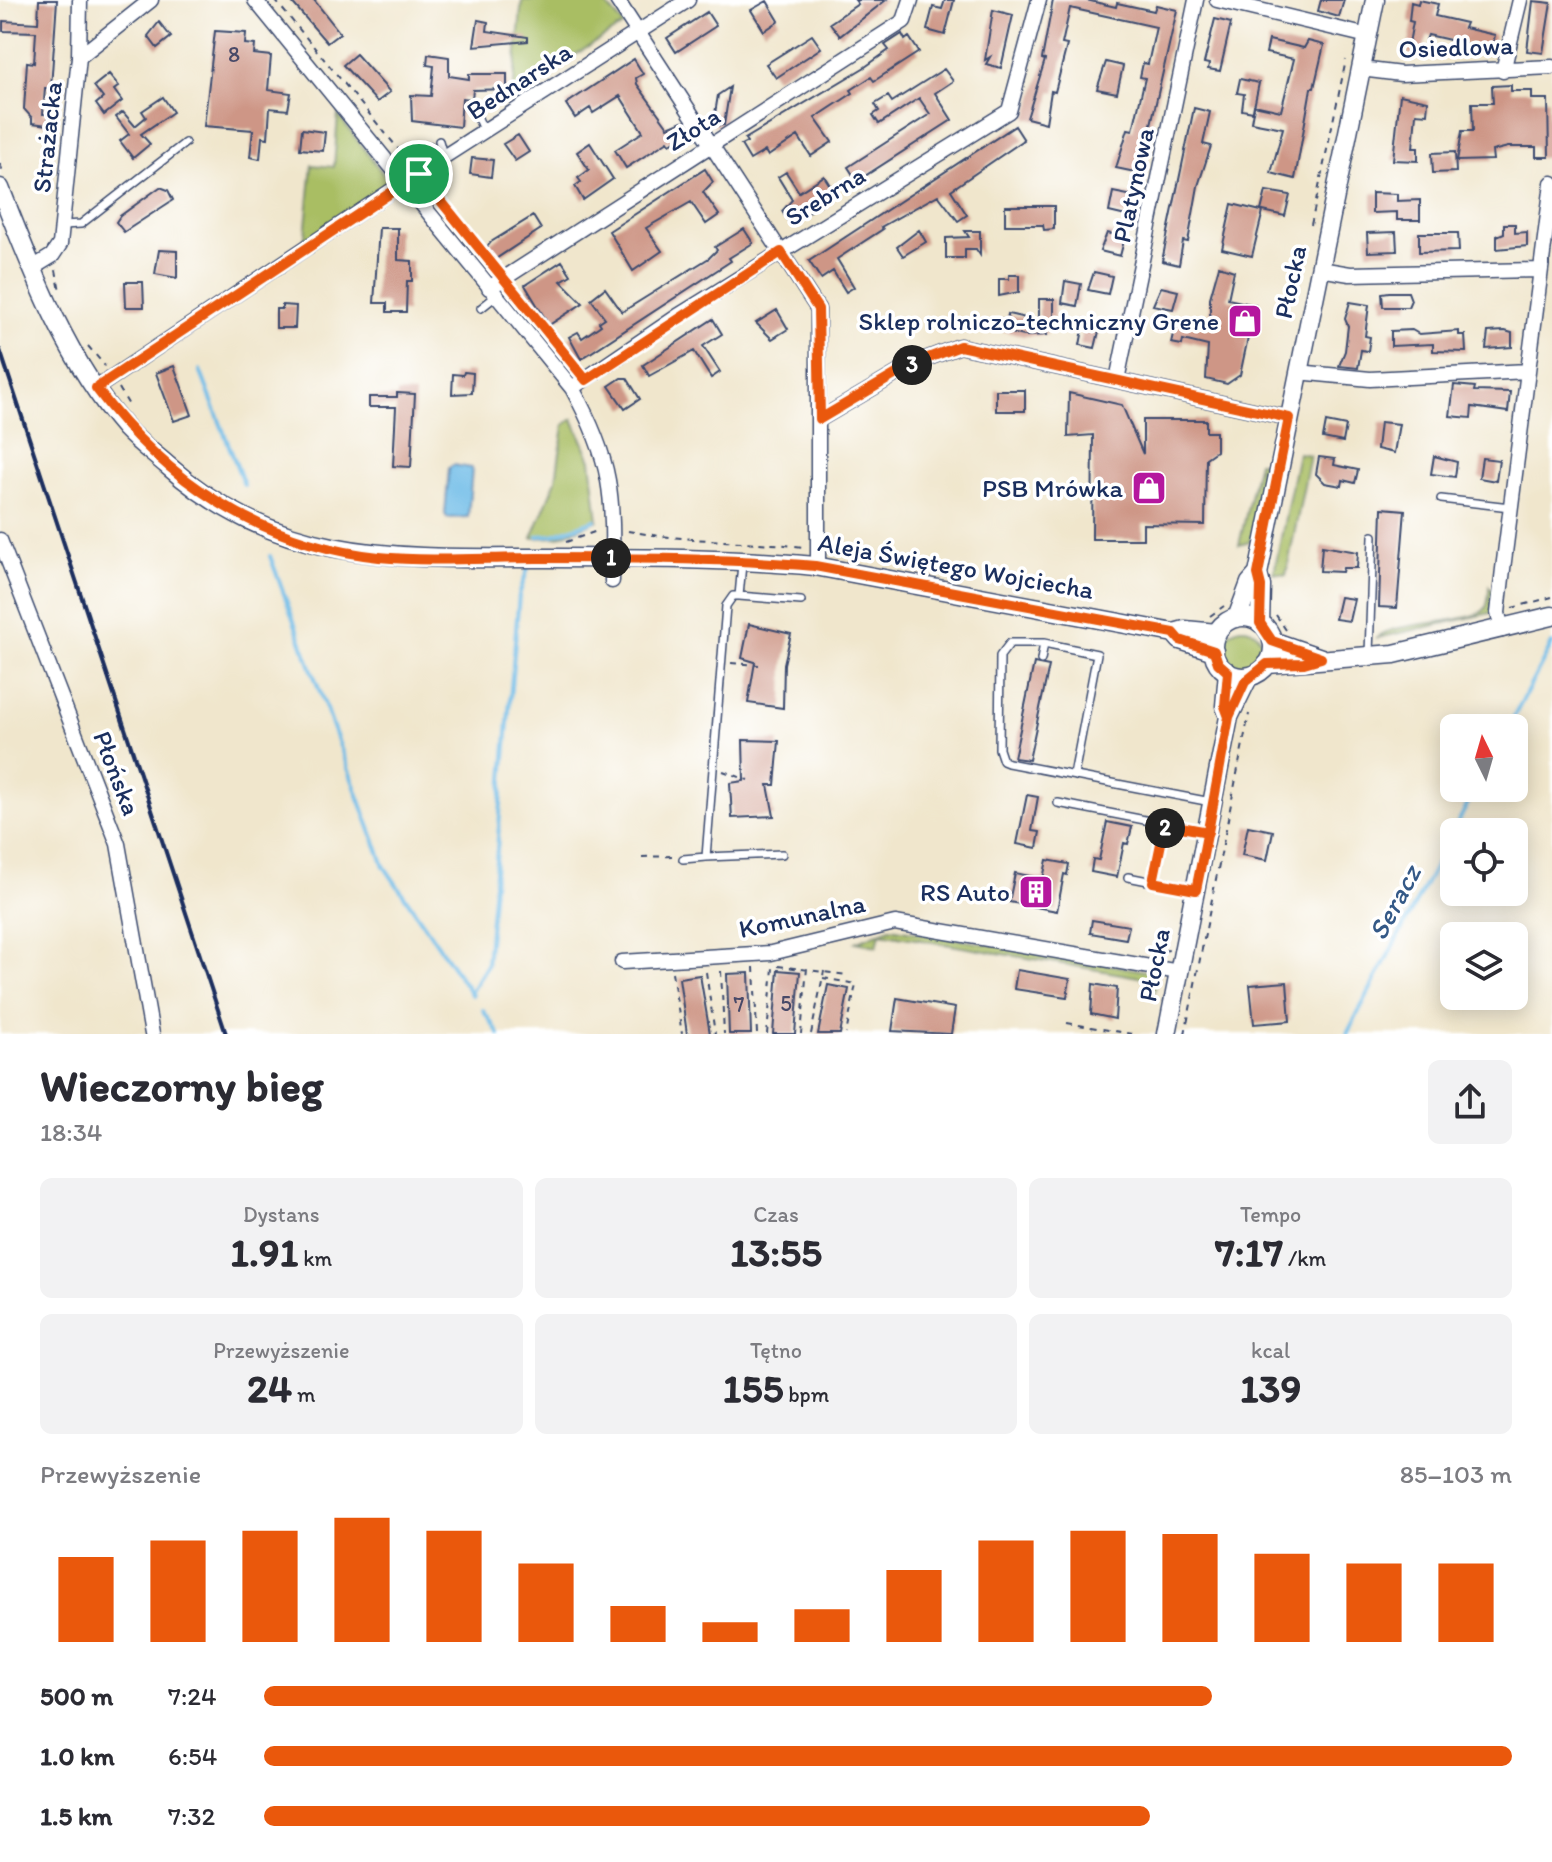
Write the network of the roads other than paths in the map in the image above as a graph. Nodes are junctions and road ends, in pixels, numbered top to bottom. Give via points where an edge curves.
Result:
1 (80, 0) edge
2 (151, 0) edge
3 (255, 0) edge
4 (617, 0) edge
5 (688, 0) edge
6 (911, 0) edge
7 (1039, 0) edge
8 (1196, 0) edge
9 (1217, 0) edge
10 (1375, 0) edge
11 (1520, 0) edge
12 (639, 32) junction
13 (1368, 36) junction
14 (79, 57) junction
15 (1552, 67) edge
16 (1361, 69) junction
17 (1503, 71) junction
18 (477, 116) dead end
19 (484, 132) junction
20 (439, 141) dead end
21 (185, 143) dead end
22 (430, 146) dead end
23 (713, 146) junction
24 (438, 161) junction
25 (413, 178) junction
26 (1552, 183) edge
27 (0, 188) edge
28 (62, 225) junction
29 (781, 252) junction
30 (34, 267) junction
31 (1320, 269) junction
32 (1539, 270) junction
33 (492, 292) junction
34 (481, 308) dead end
35 (1528, 371) junction
36 (1298, 372) junction
37 (1117, 380) junction
38 (96, 388) junction
39 (572, 388) junction
40 (1289, 418) junction
41 (820, 419) junction
42 (1441, 499) dead end
43 (1510, 507) junction
44 (1373, 536) dead end
45 (0, 540) edge
46 (613, 558) junction
47 (742, 560) junction
48 (818, 567) junction
49 (1258, 574) junction
50 (612, 581) dead end
51 (739, 596) junction
52 (801, 601) dead end
53 (1232, 611) junction
54 (1552, 616) edge
55 (1500, 622) junction
56 (1260, 623) junction
57 (1212, 634) junction
58 (1272, 641) junction
59 (1044, 643) junction
60 (1369, 657) junction
61 (1321, 658) junction
62 (1041, 660) dead end
63 (1267, 664) junction
64 (1228, 672) junction
65 (1249, 676) junction
66 (1229, 717) junction
67 (1074, 775) junction
68 (1058, 803) dead end
69 (1214, 803) junction
70 (1165, 824) junction
71 (1208, 832) junction
72 (782, 854) dead end
73 (706, 857) junction
74 (683, 859) road end
75 (1128, 877) dead end
76 (1153, 882) junction
77 (1196, 890) junction
78 (622, 962) dead end
79 (1179, 972) junction
80 (152, 1034) edge
81 (1167, 1034) edge

1 - 14 street, Strażacka
2 - 14 street
3 - 25 street
4 - 12 street
5 - 12 street, Bednarska
6 - 23 street, Złota via 904,21
7 - 29 street, Srebrna via 1009,111
8 - 37 street, Platynowa
9 - 13 street
10 - 13 street, Płocka
11 - 17 street
12 - 19 street, Bednarska
12 - 23 street
13 - 16 street, Płocka
14 - 28 street, Strażacka
15 - 17 street, Osiedlowa
16 - 17 street, Osiedlowa via 1389,74
16 - 31 street, Płocka
18 - 19 lane
19 - 24 street, Bednarska
20 - 24 lane
21 - 28 lane via 81,224
22 - 24 lane
23 - 29 street
23 - 33 street, Złota via 503,278
24 - 25 street, Bednarska
25 - 33 street
25 - 38 street, Bednarska
26 - 32 street
27 - 30 street, Aleja Świętego Wojciecha
28 - 30 street, Strażacka via 55,253
29 - 39 street, Srebrna
29 - 41 street via 818,309
30 - 38 street, Aleja Świętego Wojciecha via 73,352
31 - 32 street via 1350,274
31 - 36 street, Płocka
32 - 35 street
33 - 34 lane
33 - 39 street
35 - 36 street via 1370,379
35 - 43 street
36 - 40 street, Płocka
37 - 40 street
37 - 41 street via 960,346 915,363
38 - 46 street, Aleja Świętego Wojciecha via 127,430 195,490 255,524 310,544 409,559
39 - 46 street via 608,469
40 - 49 street, Płocka
41 - 48 street
42 - 43 lane
43 - 55 street
44 - 60 lane
45 - 80 street, Płońska via 118,844
46 - 47 street, Aleja Świętego Wojciecha
46 - 50 street
47 - 48 street, Aleja Świętego Wojciecha
47 - 51 lane
48 - 57 street, Aleja Świętego Wojciecha via 1174,633
49 - 53 street, Płocka
49 - 56 street, Płocka
51 - 52 lane
51 - 73 lane via 726,606
53 - 56 street
53 - 57 street
54 - 55 street
55 - 60 street via 1438,647
56 - 58 street
57 - 64 street via 1218,663
58 - 61 street
58 - 63 street
59 - 62 lane
59 - 67 lane via 1097,654
59 - 67 lane via 1010,643 1000,656 1000,756 1008,763
60 - 61 street
61 - 63 street
63 - 65 street
64 - 65 street
64 - 66 street, Płocka
65 - 66 street, Płocka
66 - 69 street, Płocka
67 - 69 lane
68 - 70 lane
69 - 71 street, Płocka
70 - 71 lane
70 - 76 lane
71 - 77 street, Płocka
72 - 73 lane
73 - 74 lane
75 - 76 lane
76 - 77 lane
77 - 79 street, Płocka
78 - 79 street, Komunalna via 771,953 895,923
79 - 81 street, Płocka

